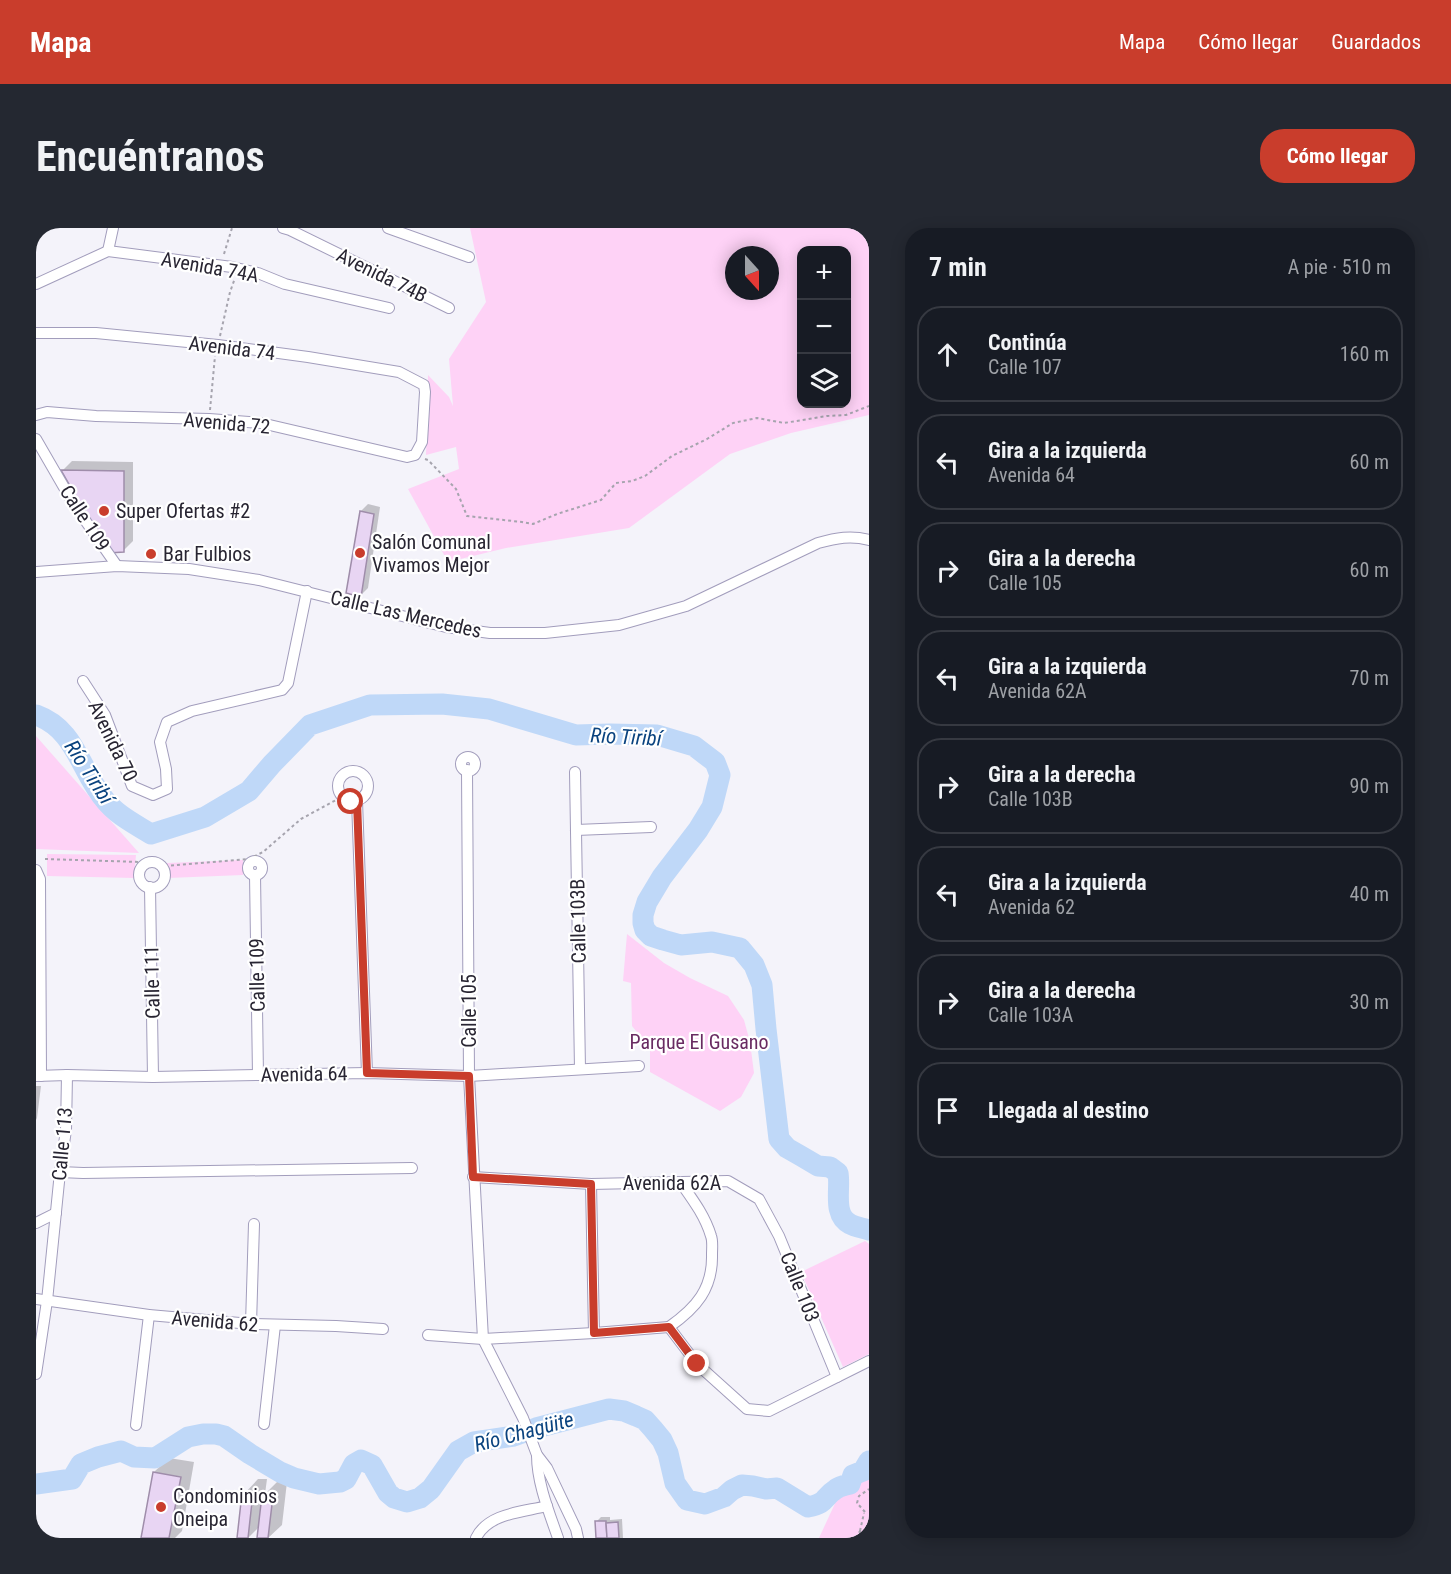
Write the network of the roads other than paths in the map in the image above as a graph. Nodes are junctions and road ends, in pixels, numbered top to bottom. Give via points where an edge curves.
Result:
1 (113, 228) edge
2 (283, 228) edge
3 (388, 228) edge
4 (108, 251) junction
5 (469, 257) dead end
6 (36, 284) edge
7 (389, 308) dead end
8 (449, 308) dead end
9 (36, 333) edge
10 (36, 415) edge
11 (36, 439) edge
12 (415, 454) joint
13 (869, 540) edge
14 (117, 566) junction
15 (36, 572) edge
16 (307, 591) junction
17 (83, 681) dead end
18 (467, 770) dead end
19 (575, 772) dead end
20 (357, 801) dead end
21 (651, 827) dead end
22 (576, 830) junction
23 (36, 870) edge
24 (255, 875) dead end
25 (150, 887) dead end
26 (639, 1066) dead end
27 (580, 1069) junction
28 (367, 1073) junction
29 (67, 1075) junction
30 (258, 1075) junction
31 (39, 1076) edge
32 (469, 1076) junction
33 (153, 1077) junction
34 (412, 1168) dead end
35 (60, 1172) junction
36 (473, 1177) junction
37 (681, 1183) junction
38 (591, 1184) junction
39 (759, 1199) joint
40 (56, 1214) junction
41 (36, 1223) edge
42 (254, 1224) dead end
43 (42, 1300) edge
44 (149, 1315) junction
45 (251, 1324) junction
46 (275, 1325) junction
47 (669, 1327) junction
48 (383, 1329) dead end
49 (594, 1333) junction
50 (428, 1335) dead end
51 (483, 1339) junction
52 (869, 1361) edge
53 (36, 1374) edge
54 (837, 1377) junction
55 (264, 1424) dead end
56 (136, 1425) dead end
57 (537, 1455) junction
58 (547, 1506) junction
59 (478, 1535) edge
60 (558, 1538) edge
61 (578, 1538) edge

1 - 4 street
2 - 8 street, Avenida 74B
3 - 5 street
4 - 6 street
4 - 7 street, Avenida 74A via 258,273 285,284
9 - 12 street, Avenida 74 via 96,333 218,345 399,372 424,386 422,442
10 - 12 street, Avenida 72 via 47,412 261,423 407,457
11 - 14 street, Calle 109 via 73,503
13 - 16 street, Calle Las Mercedes via 837,538 818,543 686,606 619,625 545,633 490,633 446,627
14 - 15 street, Calle Las Mercedes
14 - 16 street, Calle Las Mercedes via 189,569
16 - 17 street, Avenida 70 via 288,683 282,690 192,711 167,722 160,742 167,789 153,795 132,786 105,716
18 - 32 street, Calle 105
19 - 22 street, Calle 103B
20 - 28 street
21 - 22 street
22 - 27 street, Calle 103B
23 - 31 street via 40,879
24 - 30 street, Calle 109
25 - 33 street, Calle 111
26 - 27 street, Avenida 64
27 - 32 street, Avenida 64
28 - 30 street, Avenida 64
28 - 32 street, Avenida 64
29 - 31 street, Avenida 64
29 - 33 street, Avenida 64
29 - 35 street, Calle 113
30 - 33 street, Avenida 64
32 - 36 street, Calle 105
34 - 35 street
35 - 40 street, Calle 113
36 - 38 street, Avenida 62A
36 - 51 street, Calle 105
37 - 38 street, Avenida 62A
37 - 39 street, Avenida 62A via 728,1181
37 - 47 street via 701,1212 712,1238 713,1268 705,1292 685,1316
38 - 49 street
39 - 54 street, Calle 103 via 779,1236
40 - 41 street
40 - 43 street, Calle 113
42 - 45 street
43 - 44 street, Avenida 62
43 - 53 street, Calle 113
44 - 45 street, Avenida 62
44 - 56 street
45 - 46 street, Avenida 62
46 - 48 street, Avenida 62
46 - 55 street
47 - 49 street
47 - 54 street via 697,1364 747,1409 769,1411
49 - 51 street
50 - 51 street
51 - 57 street, Calle 105 via 527,1426
52 - 54 street
57 - 58 street, Calle 105
57 - 61 street, Calle 105 via 547,1468
58 - 59 street via 496,1518
58 - 60 street, Calle 105

